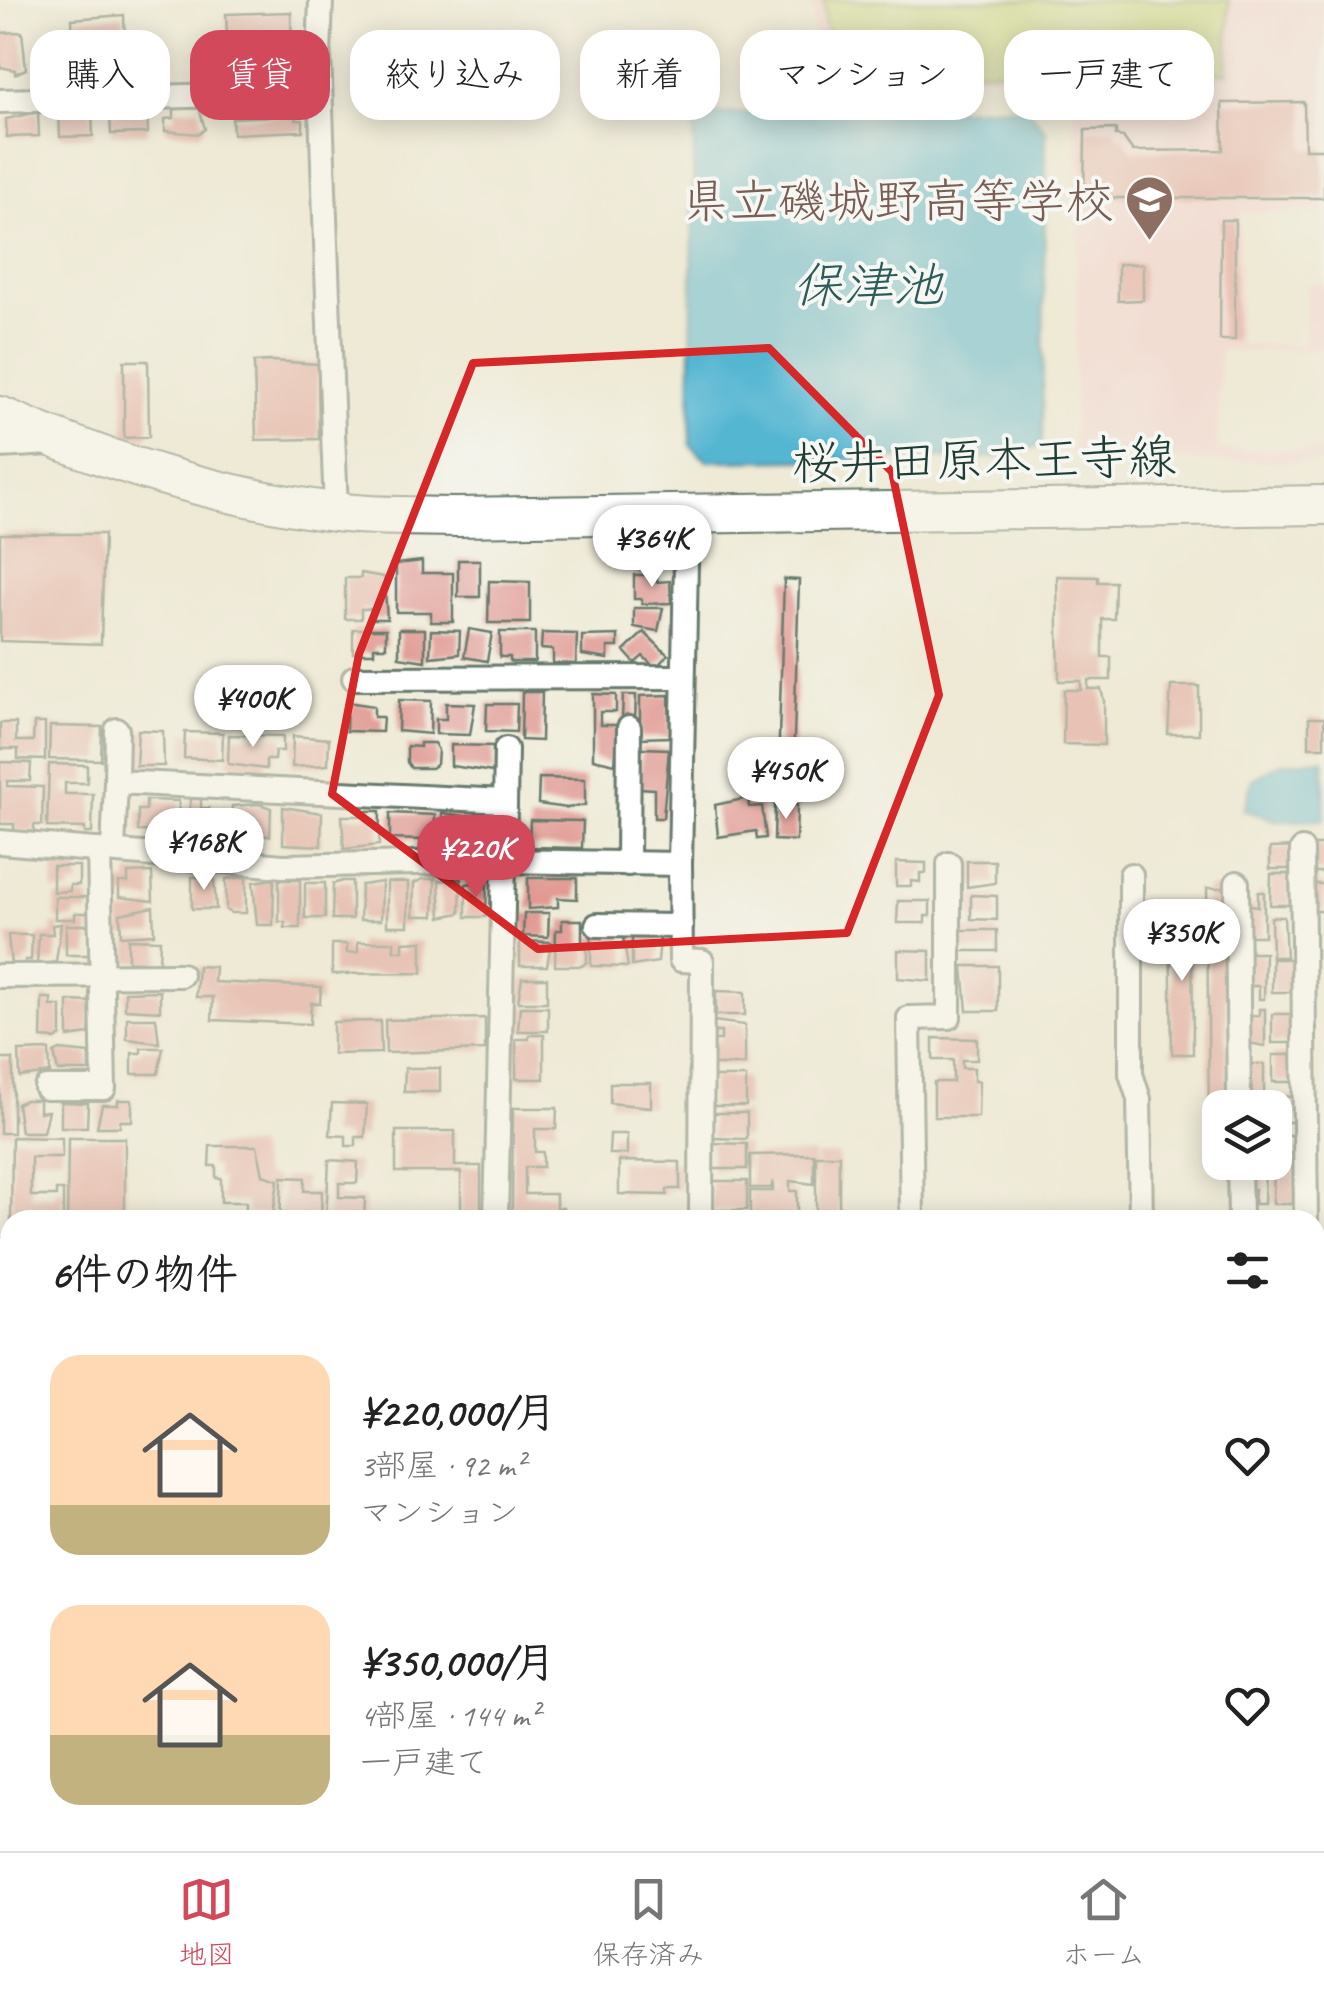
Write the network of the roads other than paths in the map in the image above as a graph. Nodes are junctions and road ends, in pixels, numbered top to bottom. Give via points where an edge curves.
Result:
1 (322, 0) edge
2 (190, 96) edge
3 (0, 100) edge
4 (0, 416) edge
5 (62, 442) junction
6 (0, 446) edge
7 (1324, 505) edge
8 (336, 512) junction
9 (687, 512) junction
10 (682, 677) junction
11 (354, 678) dead end
12 (630, 728) dead end
13 (117, 730) dead end
14 (506, 749) dead end
15 (116, 782) junction
16 (506, 800) junction
17 (0, 842) edge
18 (1302, 850) dead end
19 (106, 851) junction
20 (504, 862) junction
21 (628, 864) junction
22 (680, 864) junction
23 (949, 864) dead end
24 (1131, 875) dead end
25 (1237, 884) dead end
26 (597, 926) dead end
27 (681, 926) junction
28 (102, 974) junction
29 (181, 975) dead end
30 (0, 976) edge
31 (46, 1088) dead end
32 (1239, 1090) edge
33 (1239, 1180) edge
34 (496, 1210) edge
35 (701, 1210) edge
36 (912, 1210) edge
37 (1141, 1210) edge
38 (1240, 1210) edge
39 (1306, 1210) edge

1 - 8 street
2 - 3 street
4 - 5 main road, 桜井田原本王寺線
5 - 6 street
5 - 8 main road, 桜井田原本王寺線 via 244,496
7 - 9 main road, 桜井田原本王寺線
8 - 9 main road, 桜井田原本王寺線 via 457,518
9 - 10 street
10 - 11 street
10 - 22 street
12 - 21 street
13 - 15 street
14 - 16 street
15 - 16 street
15 - 19 street
16 - 20 street
17 - 19 street
18 - 39 street
19 - 20 street via 283,866
19 - 28 street
20 - 21 street
20 - 34 street
21 - 22 street
22 - 27 street
23 - 36 street via 949,1017 909,1018
24 - 37 street via 1131,1074 1140,1099
25 - 32 street
26 - 27 street
27 - 35 street via 681,960 702,961
28 - 29 street
28 - 30 street
28 - 31 street via 104,1088
33 - 38 street

